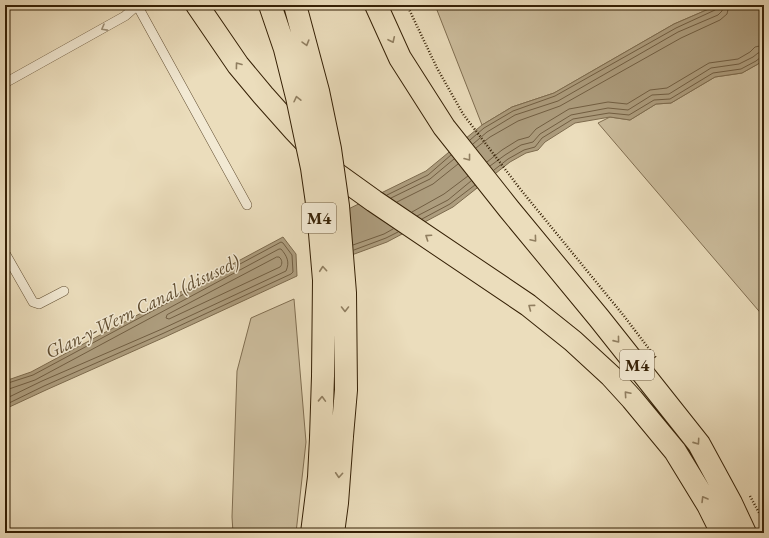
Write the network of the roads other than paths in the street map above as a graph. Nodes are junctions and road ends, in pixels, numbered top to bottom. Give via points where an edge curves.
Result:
1 (133, 5) edge
2 (137, 5) edge
3 (197, 5) edge
4 (270, 5) edge
5 (295, 5) edge
6 (376, 5) edge
7 (5, 84) edge
8 (247, 205) dead end
9 (5, 253) edge
10 (64, 291) dead end
11 (331, 437) junction
12 (312, 533) edge
13 (333, 533) edge
14 (722, 533) edge
15 (745, 533) edge

1 -> 7 lane via 133,9 125,16
2 - 8 lane
14 -> 3 highway, M4, bridge via 675,451 611,376 528,305 335,173 238,65
11 -> 4 highway, M4, bridge via 324,376 324,280 318,210 297,97
5 -> 11 highway, M4, bridge via 318,91 338,206 345,293 346,390
6 -> 15 highway, M4 via 400,58 444,127 699,444
9 - 10 lane via 32,302 39,304
11 - 12 highway, M4 via 319,477
11 -> 13 highway, M4 via 337,503

